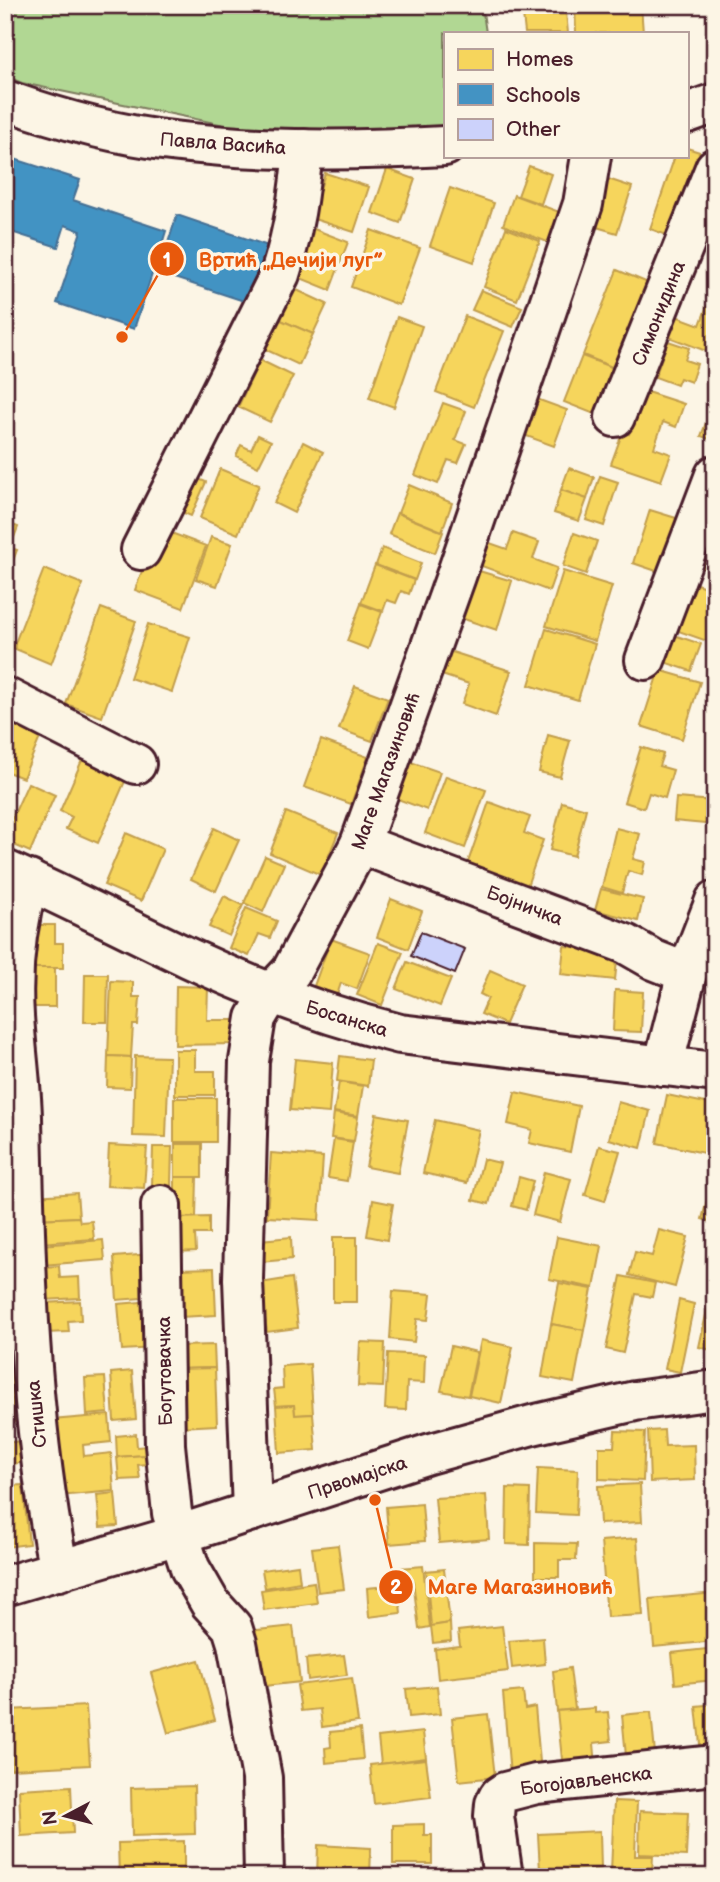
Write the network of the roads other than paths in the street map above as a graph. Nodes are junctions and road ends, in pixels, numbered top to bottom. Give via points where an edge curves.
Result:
1 (5, 100) edge
2 (444, 146) edge
3 (303, 149) junction
4 (591, 158) edge
5 (715, 168) edge
6 (615, 417) dead end
7 (715, 475) edge
8 (141, 550) dead end
9 (645, 660) dead end
10 (5, 697) edge
11 (136, 764) dead end
12 (360, 844) junction
13 (17, 875) edge
14 (715, 901) edge
15 (687, 973) junction
16 (271, 993) junction
17 (663, 1066) junction
18 (715, 1072) edge
19 (161, 1205) dead end
20 (715, 1390) edge
21 (251, 1511) junction
22 (178, 1535) junction
23 (59, 1571) junction
24 (5, 1586) edge
25 (715, 1765) edge
26 (264, 1877) edge
27 (503, 1877) edge

1 - 3 street, Павла Васића via 125,134 172,142
2 - 3 street, Павла Васића
3 - 8 street via 297,213 280,274
4 - 12 street, Маге Магазиновић via 583,204
5 - 6 street, Симонидина
7 - 9 street
10 - 11 street
12 - 15 street, Бојничка via 626,944
12 - 16 street, Маге Магазиновић via 291,972
13 - 16 street, Босанска
13 - 23 street, Стишка via 14,1015 22,1113 28,1323 44,1489
14 - 15 street
15 - 17 street
16 - 17 street, Босанска via 400,1034
16 - 21 street, Маге Магазиновић via 256,1018 249,1061 243,1279
17 - 18 street, Босанска
19 - 22 street, Богутовачка via 165,1445
20 - 21 street, Првомајска via 635,1401 532,1425
21 - 22 street, Првомајска
22 - 23 street, Првомајска
22 - 26 street via 190,1568 210,1603 232,1627 237,1643 262,1778
23 - 24 street, Првомајска
25 - 27 street, Богојављенска via 536,1784 505,1792 495,1804 494,1816

